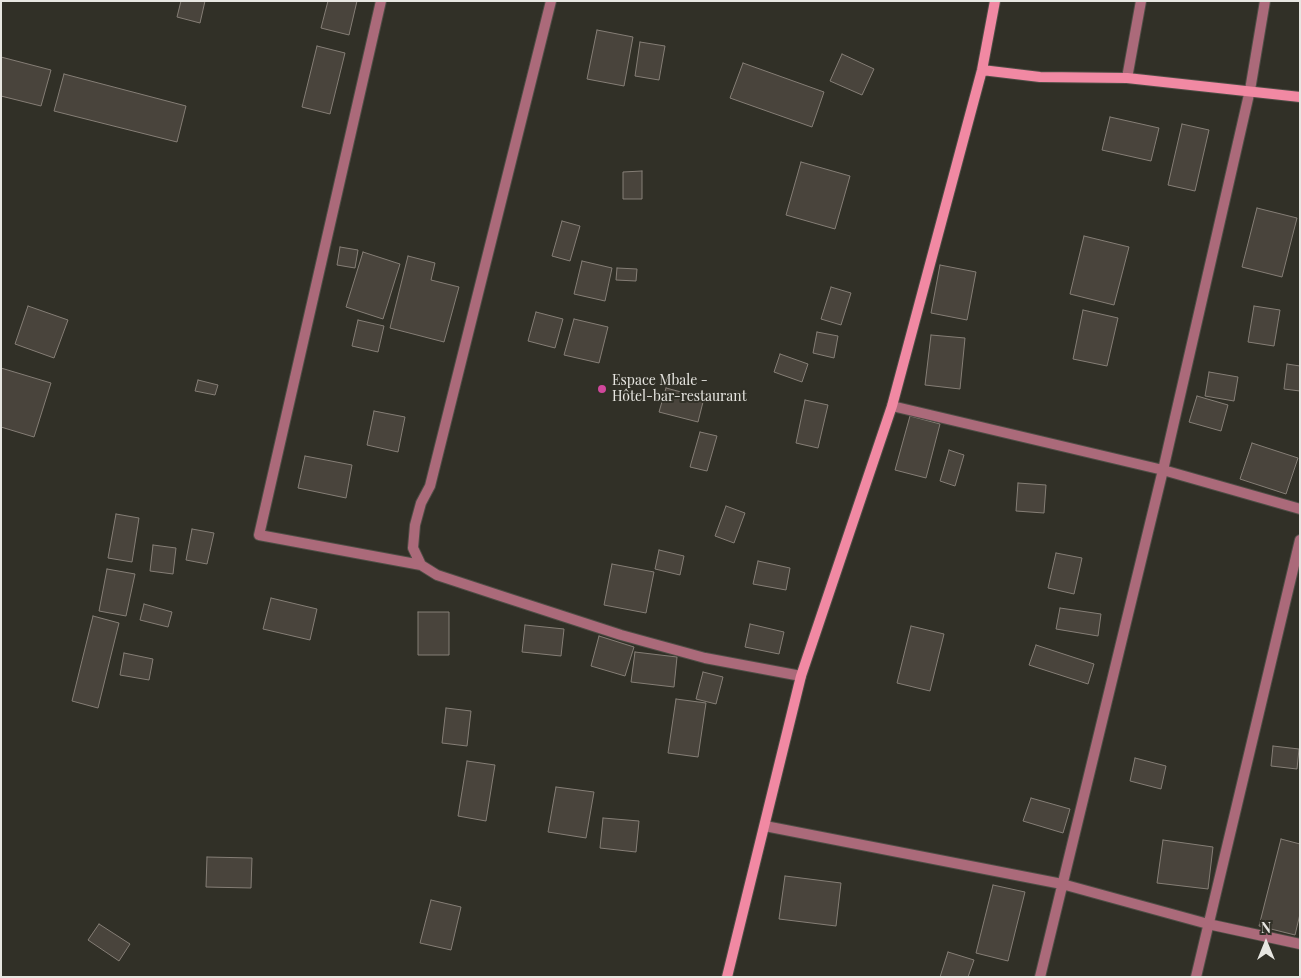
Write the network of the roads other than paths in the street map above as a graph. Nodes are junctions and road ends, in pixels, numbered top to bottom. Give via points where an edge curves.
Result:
1 (381, 1) edge
2 (551, 1) edge
3 (995, 1) edge
4 (1141, 1) edge
5 (1266, 1) edge
6 (982, 70) junction
7 (1126, 78) junction
8 (1250, 90) junction
9 (1300, 97) edge
10 (892, 406) junction
11 (1163, 470) junction
12 (1300, 509) edge
13 (1300, 540) edge
14 (421, 565) junction
15 (800, 676) junction
16 (765, 826) junction
17 (1062, 884) junction
18 (1208, 924) junction
19 (1300, 944) edge
20 (727, 977) edge
21 (1040, 977) edge
22 (1196, 977) edge

1 - 14 street via 259,535
2 - 14 street via 430,486 415,525 413,548
3 - 6 street
4 - 7 street
5 - 8 street
6 - 7 street via 1040,77
6 - 10 street
7 - 8 street
8 - 9 street
8 - 11 street
10 - 11 street
10 - 15 street
11 - 12 street
11 - 17 street
13 - 18 street
14 - 15 street via 437,575 621,635 705,658
15 - 16 street
16 - 17 street
16 - 20 street
17 - 18 street
17 - 21 street
18 - 19 street
18 - 22 street

